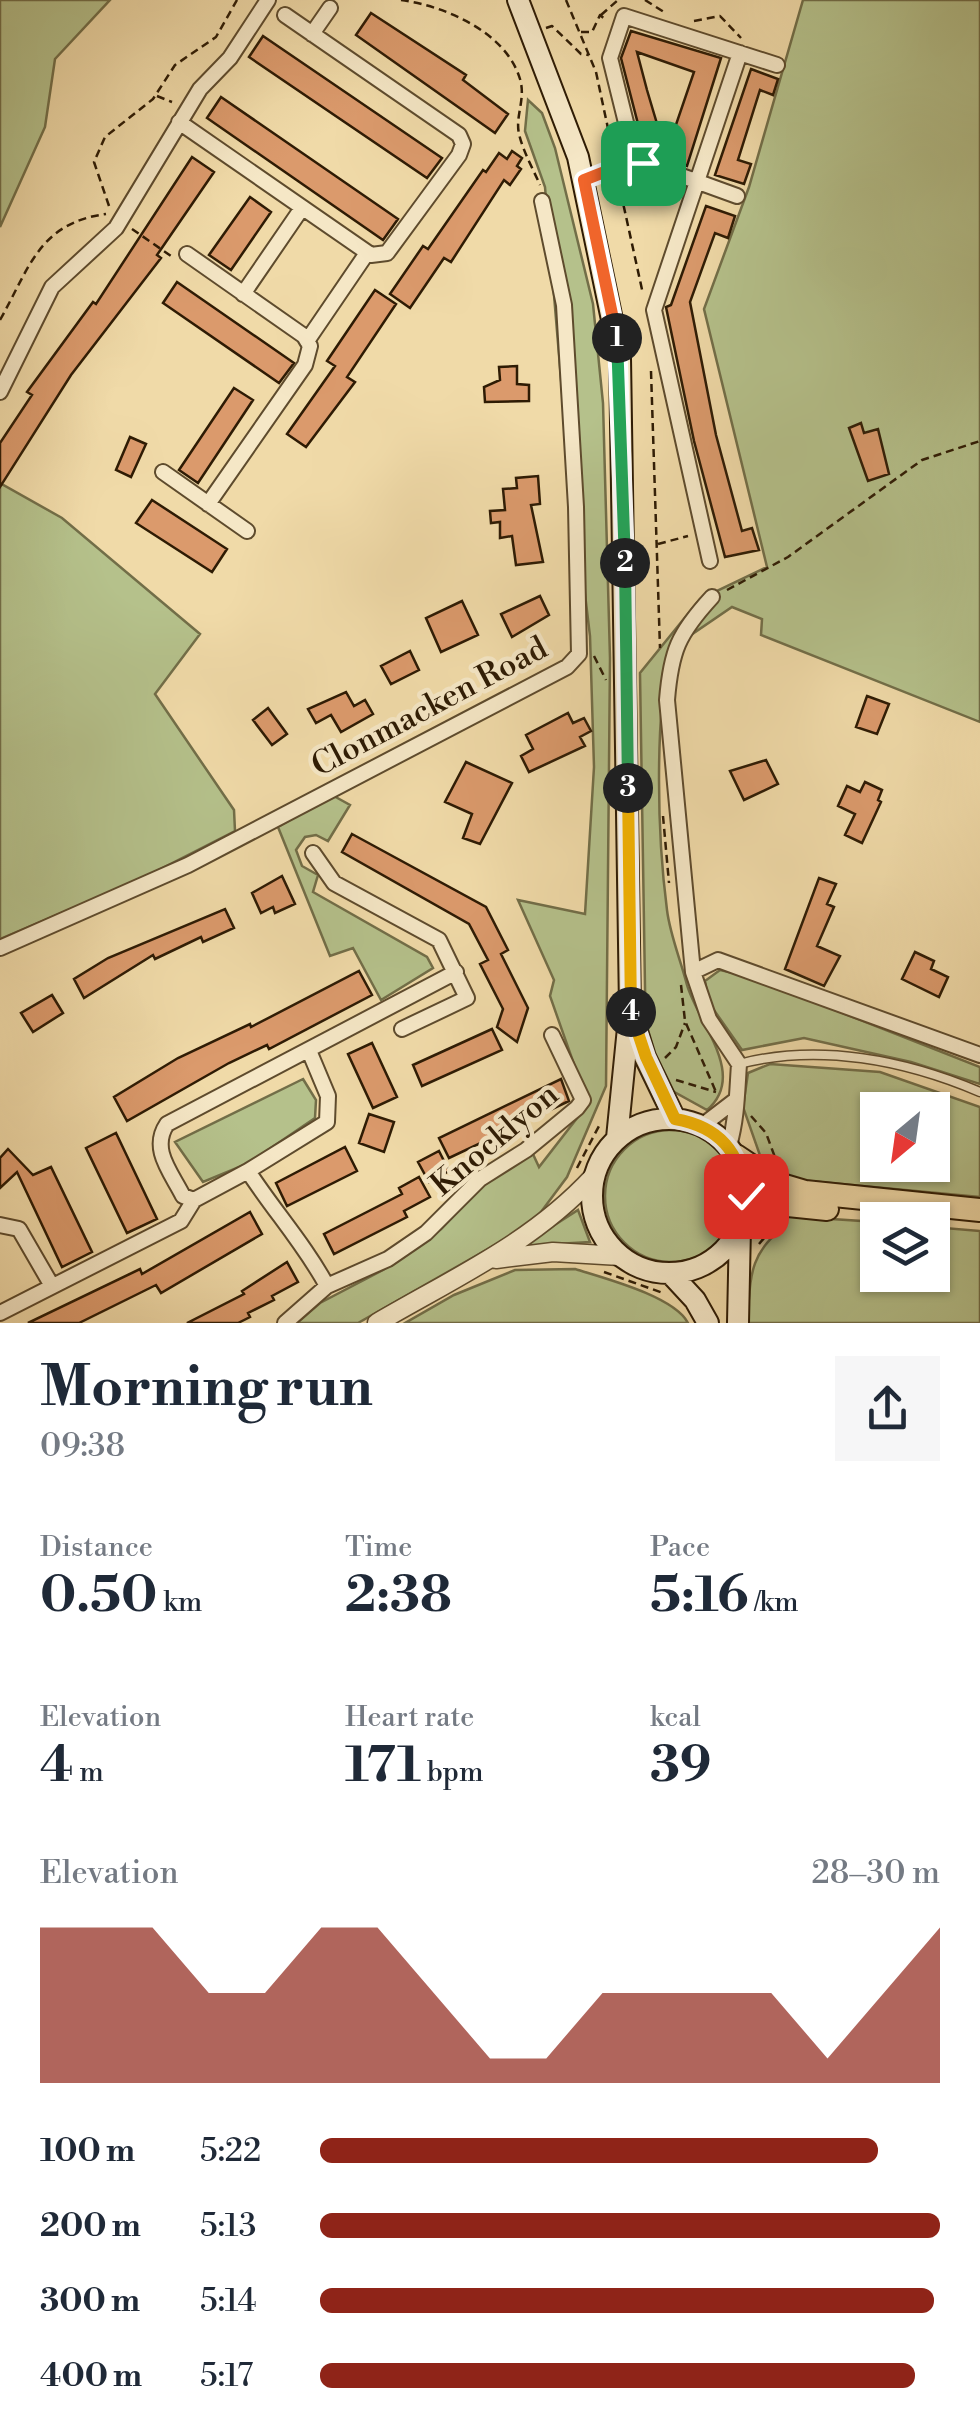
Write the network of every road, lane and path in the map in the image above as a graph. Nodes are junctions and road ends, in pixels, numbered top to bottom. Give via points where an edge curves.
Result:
1 (268, 0) edge
2 (401, 0) edge
3 (518, 0) edge
4 (566, 0) edge
5 (618, 0) edge
6 (645, 0) edge
7 (330, 8) dead end
8 (285, 15) dead end
9 (600, 15) junction
10 (670, 16) dead end
11 (682, 23) dead end
12 (552, 26) dead end
13 (620, 29) junction
14 (579, 32) junction
15 (312, 34) junction
16 (741, 46) junction
17 (589, 55) junction
18 (778, 65) dead end
19 (179, 122) junction
20 (635, 160) junction
21 (616, 168) junction
22 (584, 180) junction
23 (698, 183) junction
24 (737, 196) dead end
25 (542, 201) joint
26 (302, 208) junction
27 (116, 217) dead end
28 (368, 253) junction
29 (186, 254) dead end
30 (242, 294) junction
31 (645, 306) dead end
32 (0, 320) edge
33 (307, 341) junction
34 (650, 356) dead end
35 (0, 392) edge
36 (980, 441) edge
37 (163, 472) dead end
38 (208, 504) junction
39 (247, 531) dead end
40 (704, 532) junction
41 (658, 544) junction
42 (710, 561) dead end
43 (712, 598) joint
44 (660, 660) dead end
45 (663, 803) dead end
46 (314, 854) dead end
47 (670, 891) dead end
48 (0, 948) edge
49 (456, 972) junction
50 (686, 975) junction
51 (630, 1008) junction
52 (685, 1021) junction
53 (402, 1029) dead end
54 (552, 1035) dead end
55 (310, 1052) junction
56 (980, 1055) edge
57 (659, 1064) dead end
58 (739, 1064) junction
59 (668, 1076) dead end
60 (980, 1092) edge
61 (734, 1102) junction
62 (604, 1116) dead end
63 (675, 1119) junction
64 (754, 1120) dead end
65 (702, 1126) junction
66 (617, 1138) junction
67 (732, 1151) junction
68 (776, 1158) dead end
69 (248, 1171) junction
70 (584, 1175) junction
71 (194, 1200) junction
72 (980, 1210) edge
73 (742, 1220) junction
74 (980, 1224) edge
75 (0, 1225) edge
76 (620, 1256) junction
77 (495, 1259) junction
78 (594, 1270) dead end
79 (670, 1273) junction
80 (52, 1286) junction
81 (327, 1286) junction
82 (668, 1296) dead end
83 (0, 1313) edge
84 (285, 1323) edge
85 (378, 1323) edge
86 (708, 1323) edge
87 (738, 1323) edge

1 - 19 street
2 - 25 path via 437,4 503,49 519,75 519,134
3 - 22 main road
4 - 14 path
5 - 9 path
6 - 10 path
7 - 15 street
8 - 15 street
9 - 13 path
9 - 14 path via 592,32
11 - 16 path via 720,16
12 - 17 path
13 - 16 street via 624,16
13 - 20 street via 610,58
14 - 17 path
15 - 28 street via 454,130 463,144 387,253
16 - 18 street
16 - 23 street
17 - 21 path
19 - 26 street
19 - 35 street via 116,228 52,288
20 - 21 street
20 - 23 street
21 - 22 street
21 - 31 path
22 - 51 main road via 620,358
23 - 24 street
23 - 40 street via 654,310
25 - 48 street, Clonmacken Road via 564,305 579,654 567,667 188,865
26 - 28 street
26 - 30 street
27 - 32 path via 88,216 52,232
28 - 33 street
29 - 30 street
30 - 33 street
33 - 38 street via 305,365
34 - 41 path
36 - 43 path via 922,460 788,557
37 - 38 street
38 - 39 street
40 - 41 path
40 - 42 street
41 - 44 path
43 - 50 street via 686,626 671,656 667,700
45 - 47 path
46 - 49 street via 334,884 439,940
49 - 53 street via 467,998
49 - 55 street
50 - 52 path
50 - 56 street via 718,960
50 - 58 street
51 - 63 main road
51 - 66 main road
52 - 57 path via 676,1047
52 - 59 path via 716,1092
54 - 81 street, Knocklyon via 583,1100 577,1108 480,1179 426,1233
55 - 69 street via 328,1096 326,1122
55 - 71 street via 167,1124 158,1148 183,1196
58 - 60 lane via 783,1052 876,1059
58 - 61 street
61 - 65 street
61 - 67 street
62 - 70 path
63 - 65 main road
63 - 66 main road via 654,1120
64 - 68 path
65 - 67 main road
66 - 70 main road
67 - 72 highway via 778,1184 804,1192
67 - 73 main road via 743,1177
69 - 71 street
69 - 81 street
70 - 76 main road via 598,1229
70 - 77 street via 559,1214
71 - 80 street via 181,1221
73 - 74 highway via 788,1205
73 - 79 main road via 719,1254
73 - 87 main road
75 - 80 street via 19,1229
76 - 77 street via 552,1252
76 - 79 main road
77 - 85 street
78 - 82 path
79 - 86 main road
80 - 83 street
81 - 84 street, Knocklyon

